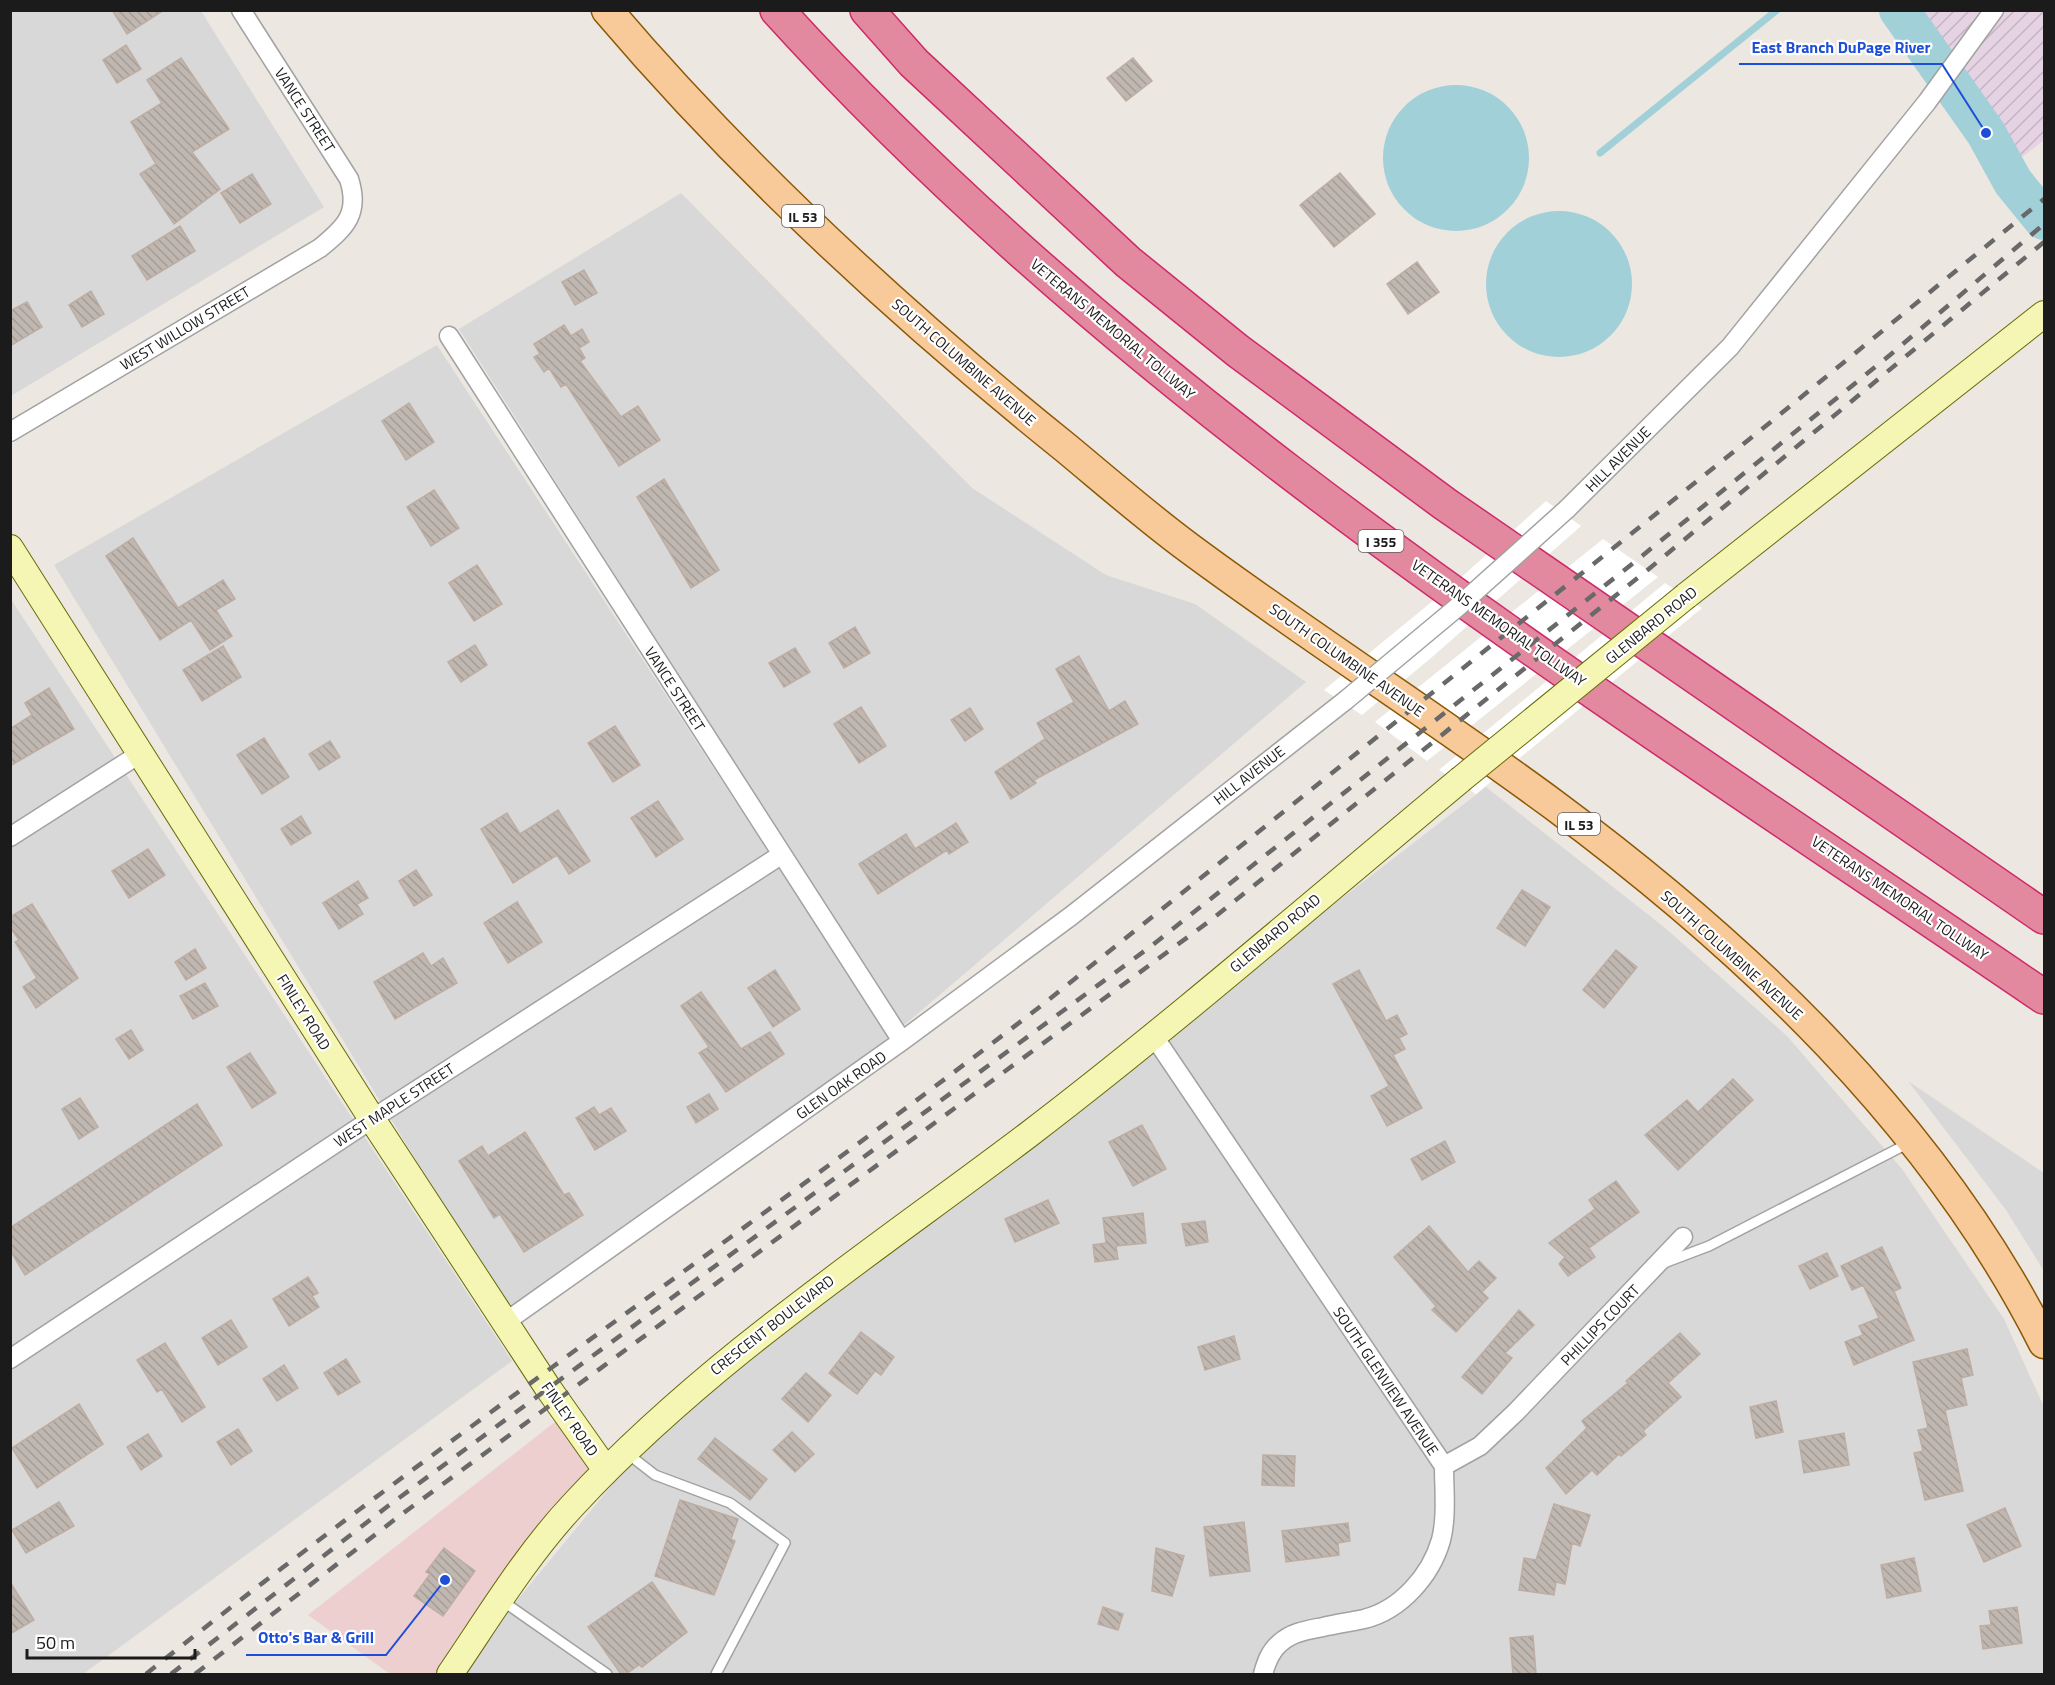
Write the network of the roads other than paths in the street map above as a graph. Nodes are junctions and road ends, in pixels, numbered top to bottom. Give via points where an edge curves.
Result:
1 (242, 10) edge
2 (607, 10) edge
3 (777, 10) edge
4 (867, 10) edge
5 (1994, 10) edge
6 (351, 215) joint
7 (2044, 314) edge
8 (449, 336) dead end
9 (10, 432) edge
10 (10, 548) edge
11 (141, 753) junction
12 (10, 837) edge
13 (1170, 837) joint
14 (781, 855) junction
15 (2044, 917) edge
16 (2044, 997) edge
17 (1153, 1035) junction
18 (902, 1041) junction
19 (372, 1119) junction
20 (1913, 1141) junction
21 (1683, 1237) dead end
22 (1659, 1265) junction
23 (504, 1323) junction
24 (2044, 1343) edge
25 (10, 1359) edge
26 (625, 1452) junction
27 (1444, 1466) junction
28 (606, 1470) junction
29 (501, 1599) junction
30 (450, 1674) edge
31 (607, 1674) edge
32 (716, 1674) edge
33 (1263, 1674) edge

1 - 6 street, VANCE STREET via 349,179 354,193
2 - 20 main road, SOUTH COLUMBINE AVENUE / IL 53 via 663,75 916,322 1186,546 1553,804 1636,868 1768,983
3 - 16 highway, VETERANS MEMORIAL TOLLWAY / I 355 via 875,112 1041,270 1197,401 1401,556
4 - 15 highway via 914,63 1128,262 1238,351 1455,511
5 - 13 street, HILL AVENUE, bridge via 1926,102 1730,347 1567,509 1460,605
6 - 9 street, WEST WILLOW STREET via 320,248
7 - 17 street, GLENBARD ROAD, bridge via 1686,596
8 - 14 street, VANCE STREET
10 - 11 street, FINLEY ROAD
11 - 12 street
11 - 19 street, FINLEY ROAD
13 - 18 street, GLEN OAK ROAD
14 - 18 street, VANCE STREET
14 - 19 street, WEST MAPLE STREET
17 - 26 street, CRESCENT BOULEVARD via 707,1376
17 - 27 street, SOUTH GLENVIEW AVENUE
18 - 23 street, GLEN OAK ROAD
19 - 23 street, FINLEY ROAD
19 - 25 street, WEST MAPLE STREET
20 - 22 lane via 1709,1246
20 - 24 main road, SOUTH COLUMBINE AVENUE / IL 53 via 1979,1229
21 - 22 street, PHILLIPS COURT
22 - 27 street, PHILLIPS COURT via 1480,1446
23 - 28 street, FINLEY ROAD
26 - 28 street, CRESCENT BOULEVARD
26 - 32 lane via 655,1475 730,1503 784,1543
27 - 33 street, SOUTH GLENVIEW AVENUE via 1442,1539 1420,1581 1384,1611 1295,1633 1268,1658
28 - 29 street, CRESCENT BOULEVARD via 542,1542
29 - 30 street, CRESCENT BOULEVARD
29 - 31 lane

